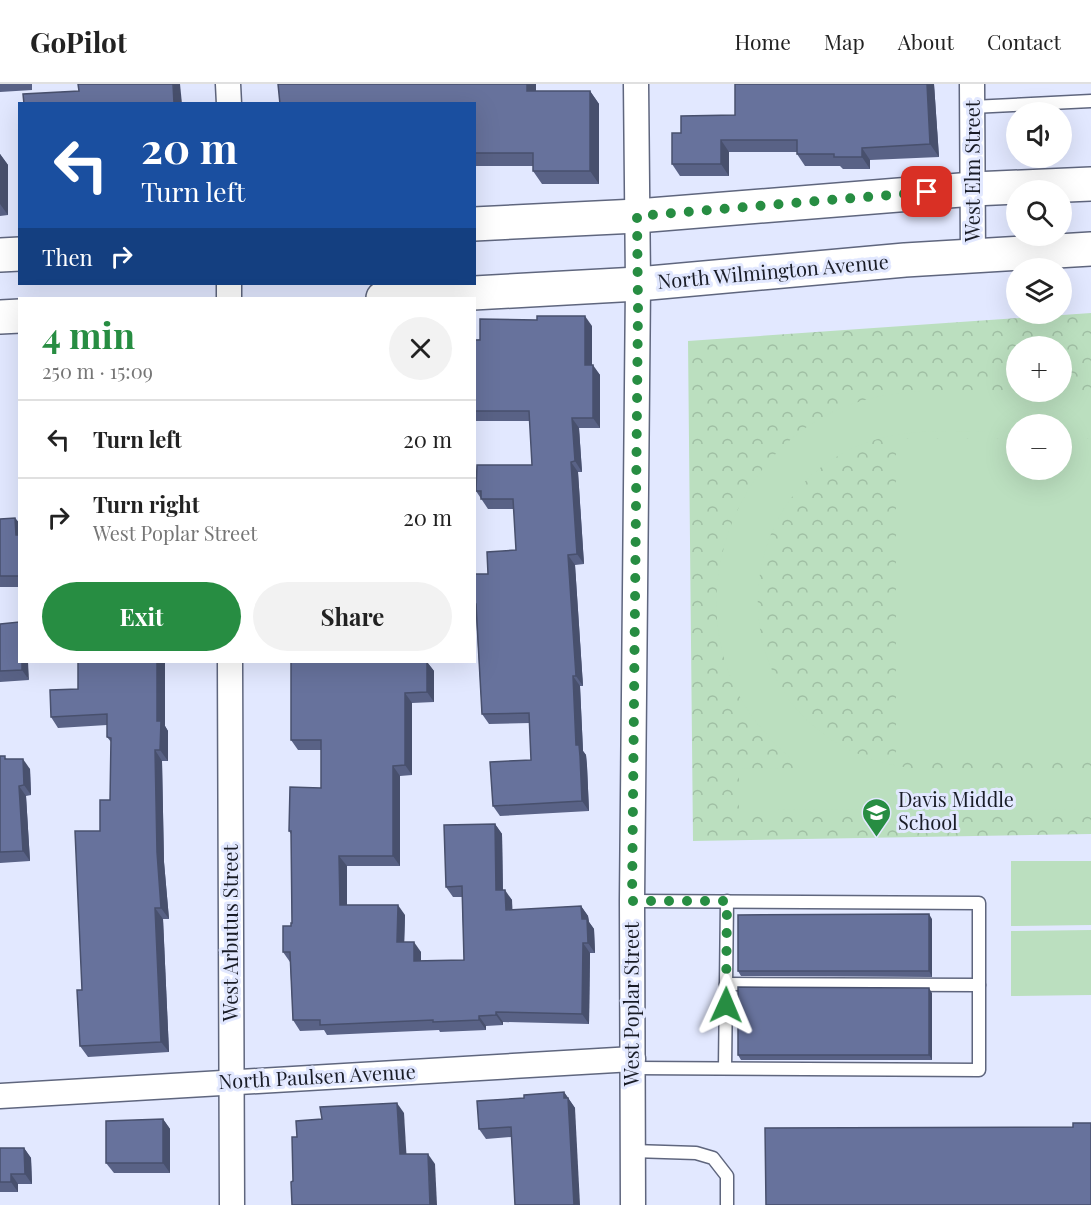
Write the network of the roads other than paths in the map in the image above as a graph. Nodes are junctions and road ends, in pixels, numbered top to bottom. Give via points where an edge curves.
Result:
1 (228, 84) edge
2 (636, 84) edge
3 (972, 95) edge
4 (1091, 101) edge
5 (229, 102) edge
6 (1091, 184) edge
7 (973, 189) junction
8 (637, 216) junction
9 (476, 224) edge
10 (1091, 249) edge
11 (18, 254) edge
12 (0, 255) edge
13 (973, 258) junction
14 (638, 284) junction
15 (401, 297) edge
16 (18, 316) edge
17 (0, 317) edge
18 (230, 663) edge
19 (632, 901) junction
20 (727, 901) junction
21 (726, 984) junction
22 (979, 985) junction
23 (633, 1064) junction
24 (725, 1068) junction
25 (231, 1082) junction
26 (0, 1096) edge
27 (633, 1151) junction
28 (232, 1205) edge
29 (633, 1205) edge
30 (727, 1205) edge

1 - 5 street
2 - 8 street, West Poplar Street
3 - 4 lane
3 - 7 street, West Elm Street
6 - 7 main road
7 - 8 main road
7 - 13 street, West Elm Street
8 - 9 main road
8 - 14 street, West Poplar Street
10 - 13 main road, North Wilmington Avenue
11 - 12 main road
13 - 14 main road, North Wilmington Avenue via 905,260
14 - 15 main road, North Wilmington Avenue
14 - 19 street, West Poplar Street
16 - 17 main road
18 - 25 street, West Arbutus Street
19 - 20 lane
19 - 23 street, West Poplar Street
20 - 21 lane
20 - 22 lane via 979,903
21 - 22 lane
21 - 24 lane
22 - 24 lane via 979,1070
23 - 24 lane
23 - 25 street, North Paulsen Avenue
23 - 27 street, West Poplar Street
25 - 26 street, North Paulsen Avenue
25 - 28 street, West Arbutus Street
27 - 29 street, West Poplar Street
27 - 30 lane via 696,1153 713,1158 727,1176

